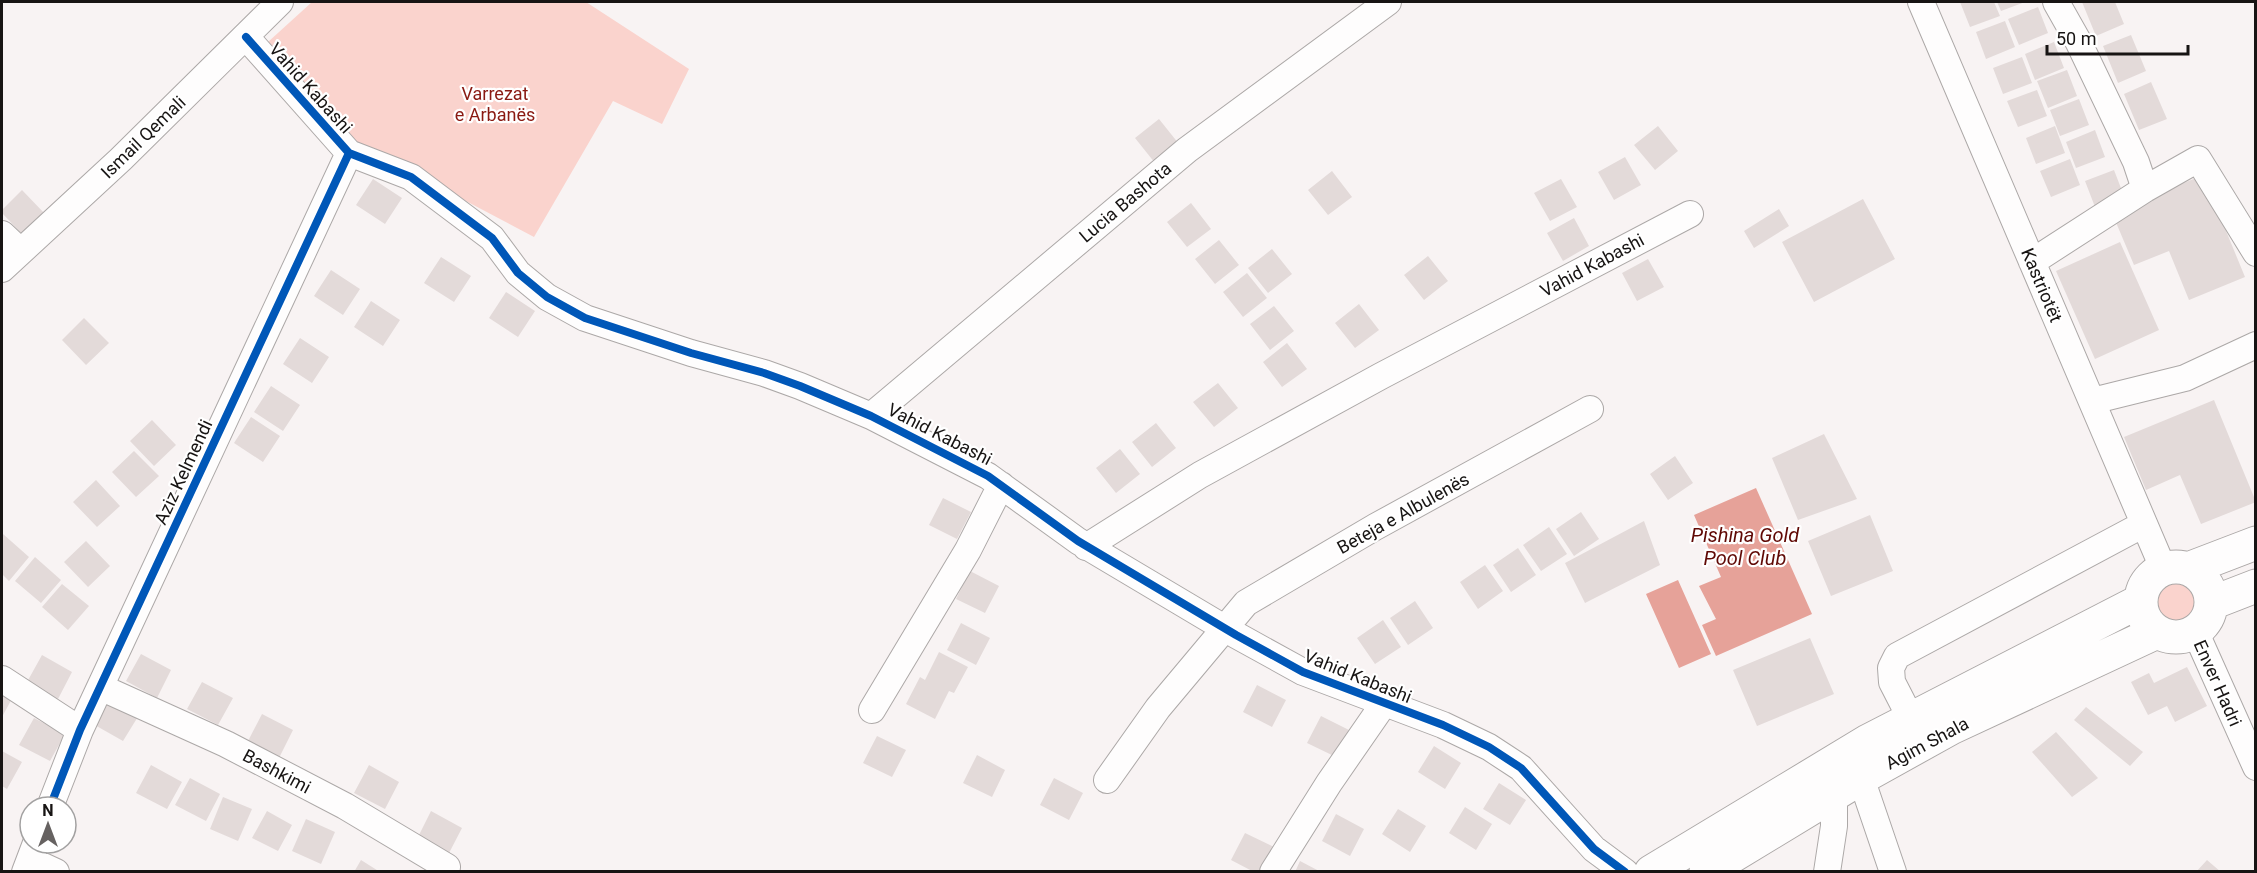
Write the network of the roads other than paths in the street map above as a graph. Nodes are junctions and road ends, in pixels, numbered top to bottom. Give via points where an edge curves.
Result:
1 (280, 2) edge
2 (1388, 2) edge
3 (1922, 2) edge
4 (2056, 2) edge
5 (246, 37) junction
6 (349, 153) junction
7 (2145, 189) junction
8 (1690, 214) dead end
9 (2, 234) edge
10 (20, 251) junction
11 (2256, 253) edge
12 (2032, 262) junction
13 (2, 269) edge
14 (2256, 345) edge
15 (2092, 401) junction
16 (1590, 409) dead end
17 (872, 416) junction
18 (1001, 485) junction
19 (2144, 524) junction
20 (2256, 543) edge
21 (1086, 546) junction
22 (2176, 568) junction
23 (2256, 586) edge
24 (2140, 601) junction
25 (2212, 603) junction
26 (1224, 628) junction
27 (2195, 631) junction
28 (2157, 632) junction
29 (2, 679) edge
30 (100, 687) junction
31 (1385, 702) junction
32 (872, 710) dead end
33 (1911, 719) junction
34 (80, 730) junction
35 (2256, 767) edge
36 (1107, 780) dead end
37 (1848, 786) junction
38 (55, 795) edge
39 (30, 858) edge
40 (447, 867) dead end
41 (56, 872) edge
42 (1273, 872) edge
43 (1624, 872) edge
44 (1651, 872) edge
45 (1706, 872) edge
46 (1827, 872) edge
47 (1893, 872) edge

1 - 5 street, Ismail Qemali
2 - 17 street, Lucia Bashota via 1187,150
3 - 12 street, Kastriotët
4 - 7 street via 2136,162
5 - 6 street, Vahid Kabashi
5 - 10 street, Ismail Qemali
6 - 17 street, Vahid Kabashi via 411,177 492,238 518,273 547,297 585,318 764,373
6 - 30 street, Aziz Kelmendi
7 - 11 street via 2198,159
7 - 12 street
8 - 21 street, Vahid Kabashi via 1200,475
9 - 10 street
10 - 13 street, Ismail Qemali
12 - 15 street, Kastriotët
14 - 15 street via 2184,378
15 - 19 street, Kastriotët
16 - 26 street, Beteja e Albulenës via 1246,603
17 - 18 street, Vahid Kabashi
18 - 21 street, Vahid Kabashi
18 - 32 street via 968,550
19 - 22 street, Kastriotët
19 - 33 street via 1897,656 1891,669 1892,682
20 - 22 main road
21 - 26 street, Vahid Kabashi
22 - 24 main road via 2153,574
22 - 25 main road via 2197,573 2205,581
23 - 25 main road
24 - 28 main road via 2143,616
24 - 33 main road
25 - 27 main road via 2203,625
26 - 31 street, Vahid Kabashi via 1303,672
26 - 36 street, Beteja e Albulenës via 1158,708
27 - 28 main road via 2182,637
27 - 35 street, Enver Hadri
28 - 37 main road, Agim Shala via 1951,728
29 - 34 street
30 - 34 street, Aziz Kelmendi
30 - 40 street, Bashkimi via 226,744 345,806
31 - 42 street, Vahid Kabashi
31 - 43 street, Vahid Kabashi via 1489,747 1521,768 1594,849
33 - 44 main road
34 - 38 street, Aziz Kelmendi
37 - 45 main road, Agim Shala
37 - 46 street via 1834,826
37 - 47 street
39 - 41 street

